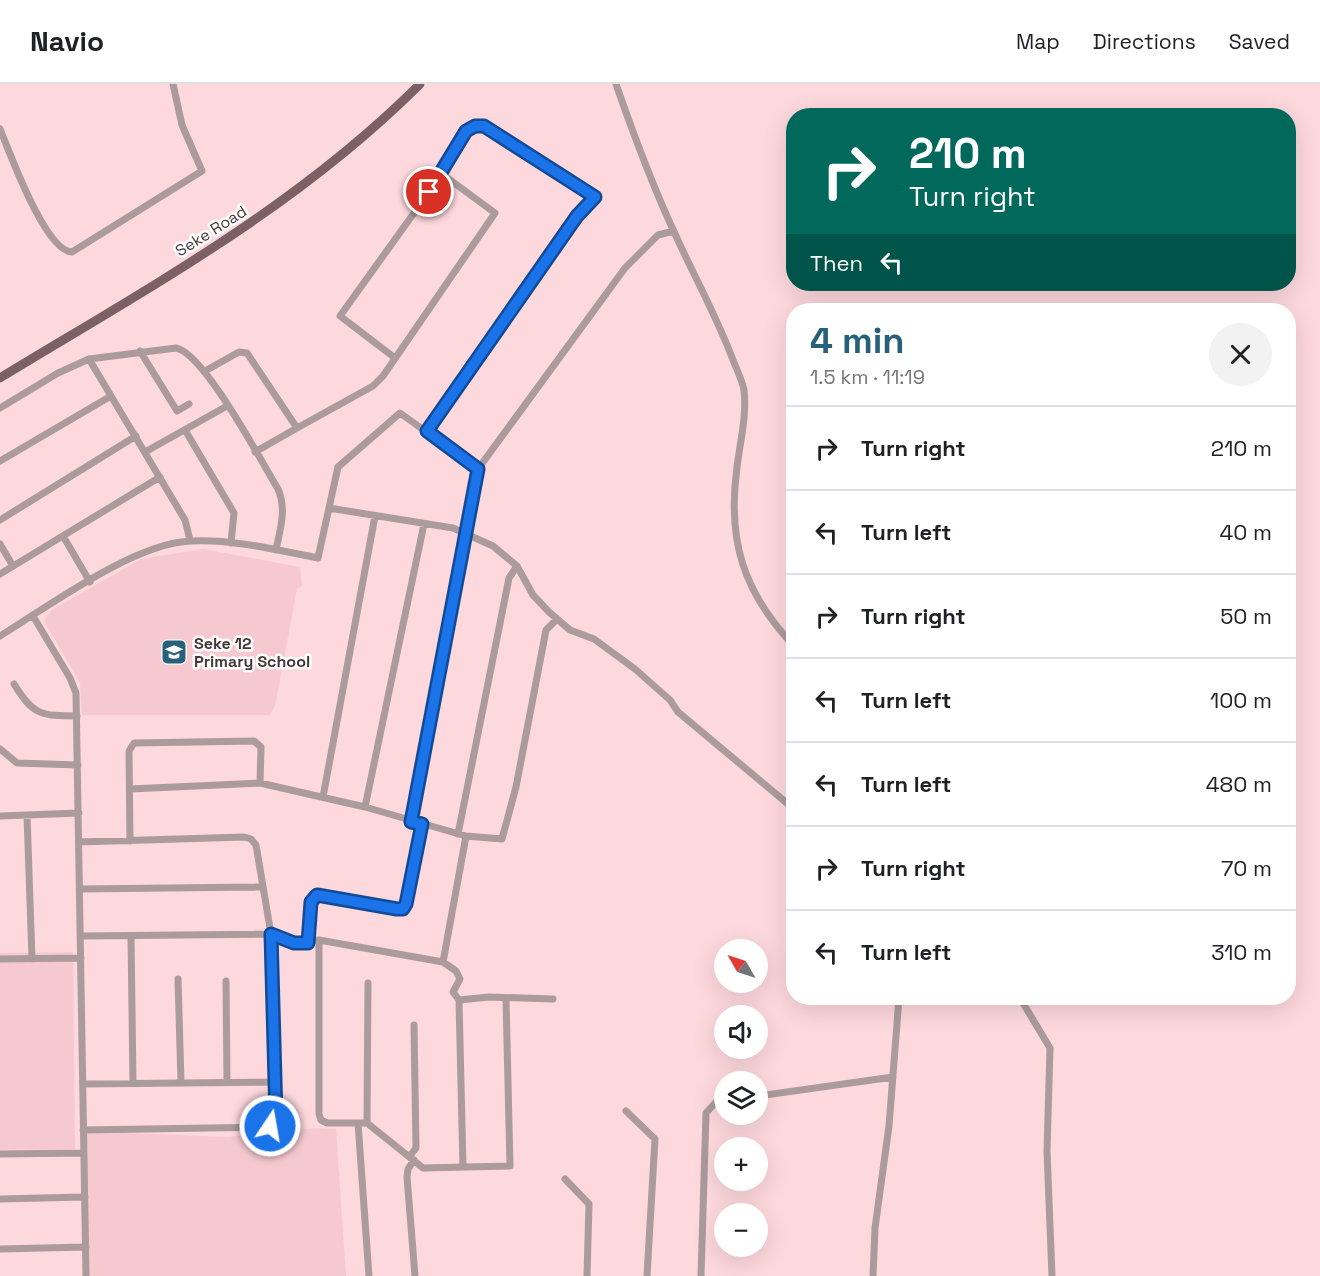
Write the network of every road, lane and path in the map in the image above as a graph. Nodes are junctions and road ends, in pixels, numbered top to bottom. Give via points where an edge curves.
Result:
1 (173, 84) edge
2 (420, 84) edge
3 (616, 84) edge
4 (0, 129) edge
5 (442, 174) junction
6 (674, 231) junction
7 (140, 351) junction
8 (395, 358) junction
9 (89, 359) junction
10 (205, 371) junction
11 (0, 378) edge
12 (111, 396) junction
13 (189, 404) dead end
14 (227, 406) junction
15 (0, 408) edge
16 (297, 428) junction
17 (185, 430) junction
18 (427, 431) junction
19 (136, 436) junction
20 (145, 452) junction
21 (255, 452) junction
22 (0, 461) edge
23 (478, 469) junction
24 (160, 477) junction
25 (330, 508) junction
26 (375, 516) junction
27 (0, 520) edge
28 (424, 524) junction
29 (466, 532) junction
30 (63, 536) junction
31 (190, 540) junction
32 (231, 543) junction
33 (0, 544) edge
34 (276, 550) junction
35 (13, 566) junction
36 (517, 566) junction
37 (0, 574) edge
38 (90, 582) junction
39 (33, 616) junction
40 (557, 619) junction
41 (0, 635) edge
42 (786, 636) edge
43 (14, 684) dead end
44 (77, 716) junction
45 (0, 749) edge
46 (78, 765) junction
47 (260, 783) junction
48 (130, 789) junction
49 (323, 797) junction
50 (786, 802) edge
51 (365, 807) junction
52 (79, 813) junction
53 (27, 815) junction
54 (0, 816) edge
55 (411, 822) junction
56 (422, 824) junction
57 (462, 835) junction
58 (130, 841) junction
59 (79, 842) junction
60 (263, 887) junction
61 (80, 889) junction
62 (271, 934) junction
63 (81, 936) junction
64 (131, 936) junction
65 (319, 940) junction
66 (308, 943) junction
67 (81, 958) junction
68 (0, 959) edge
69 (32, 959) junction
70 (443, 962) junction
71 (178, 979) dead end
72 (226, 981) dead end
73 (368, 983) dead end
74 (506, 999) junction
75 (553, 999) dead end
76 (459, 1000) junction
77 (898, 1005) edge
78 (1024, 1005) edge
79 (414, 1025) dead end
80 (893, 1077) junction
81 (227, 1081) junction
82 (181, 1082) junction
83 (275, 1082) junction
84 (133, 1083) junction
85 (82, 1084) junction
86 (768, 1095) edge
87 (714, 1104) edge
88 (626, 1111) dead end
89 (358, 1123) junction
90 (367, 1123) junction
91 (83, 1130) junction
92 (84, 1152) junction
93 (0, 1154) edge
94 (412, 1158) junction
95 (463, 1167) junction
96 (565, 1179) dead end
97 (85, 1197) junction
98 (0, 1199) edge
99 (86, 1247) junction
100 (0, 1249) edge
101 (86, 1276) edge
102 (369, 1276) edge
103 (415, 1276) edge
104 (587, 1276) edge
105 (647, 1276) edge
106 (701, 1276) edge
107 (873, 1276) edge
108 (1052, 1276) edge

1 - 4 street via 182,125 202,171 72,252 56,246
2 - 11 main road, Seke Road via 385,118 273,209
3 - 6 street via 639,153
5 - 8 street via 495,213
5 - 8 street via 340,316
5 - 18 street via 466,131 484,126 595,197 577,216
6 - 23 street via 658,236 625,268
6 - 42 street via 720,325 743,387 735,544 766,612
7 - 9 street
7 - 10 street via 182,349
7 - 13 street via 177,411
8 - 16 street via 373,386
9 - 12 street
9 - 15 street
10 - 14 street
10 - 16 street via 239,352 248,353
12 - 19 street
12 - 22 street
14 - 17 street
14 - 21 street
16 - 21 street
17 - 20 street
17 - 32 street via 234,513
18 - 23 street
18 - 25 street via 400,413 338,466
19 - 20 street
19 - 27 street
20 - 24 street
21 - 34 street via 283,500
23 - 29 street
24 - 30 street
24 - 31 street via 185,520
25 - 26 street
25 - 34 street via 318,558
26 - 28 street
26 - 49 street
28 - 29 street
28 - 51 street
29 - 36 street via 493,546
29 - 55 street
30 - 35 street
30 - 38 street
31 - 32 street
31 - 38 street via 136,556
32 - 34 street
33 - 35 street
35 - 37 street
36 - 40 street via 533,595
36 - 57 street via 509,578
38 - 39 street
39 - 41 street
39 - 44 street via 74,685
40 - 50 street via 570,630 594,639 635,669 678,712
40 - 57 street via 546,630 502,839
43 - 44 street via 29,705 43,715
44 - 46 street
45 - 46 street via 17,763
46 - 52 street
47 - 48 street
47 - 48 street via 261,747 254,741 138,742 129,751
47 - 49 street
48 - 58 street
49 - 51 street
51 - 55 street
52 - 53 street
52 - 59 street
53 - 54 street
53 - 69 street
55 - 56 street
56 - 57 street
56 - 66 street via 403,909 317,895 311,902
57 - 70 street
58 - 59 street
58 - 60 street via 248,838 255,845
59 - 61 street
60 - 61 street
60 - 62 street
61 - 63 street
62 - 64 street
62 - 66 street via 294,943
62 - 83 street
63 - 64 street
63 - 67 street
64 - 84 street
65 - 66 street
65 - 70 street
65 - 89 street via 319,1114 327,1124
67 - 69 street
67 - 85 street
68 - 69 street
70 - 76 street via 456,971 459,979 453,992
71 - 82 street
72 - 81 street
73 - 90 street
74 - 75 street
74 - 76 street
74 - 95 street via 510,1166
76 - 95 street
77 - 80 street
78 - 108 street via 1050,1048 1047,1151
79 - 94 street via 416,1148
80 - 86 street
80 - 107 street
81 - 82 street
81 - 83 street
82 - 84 street
83 - 91 street via 276,1117 270,1126
84 - 85 street
85 - 91 street
87 - 106 street via 706,1113
88 - 105 street via 655,1139
89 - 90 street
89 - 102 street
90 - 94 street
91 - 92 street
92 - 93 street
92 - 97 street
94 - 95 street via 423,1167
94 - 103 street via 407,1177
96 - 104 street via 589,1204
97 - 98 street
97 - 99 street
99 - 100 street
99 - 101 street

